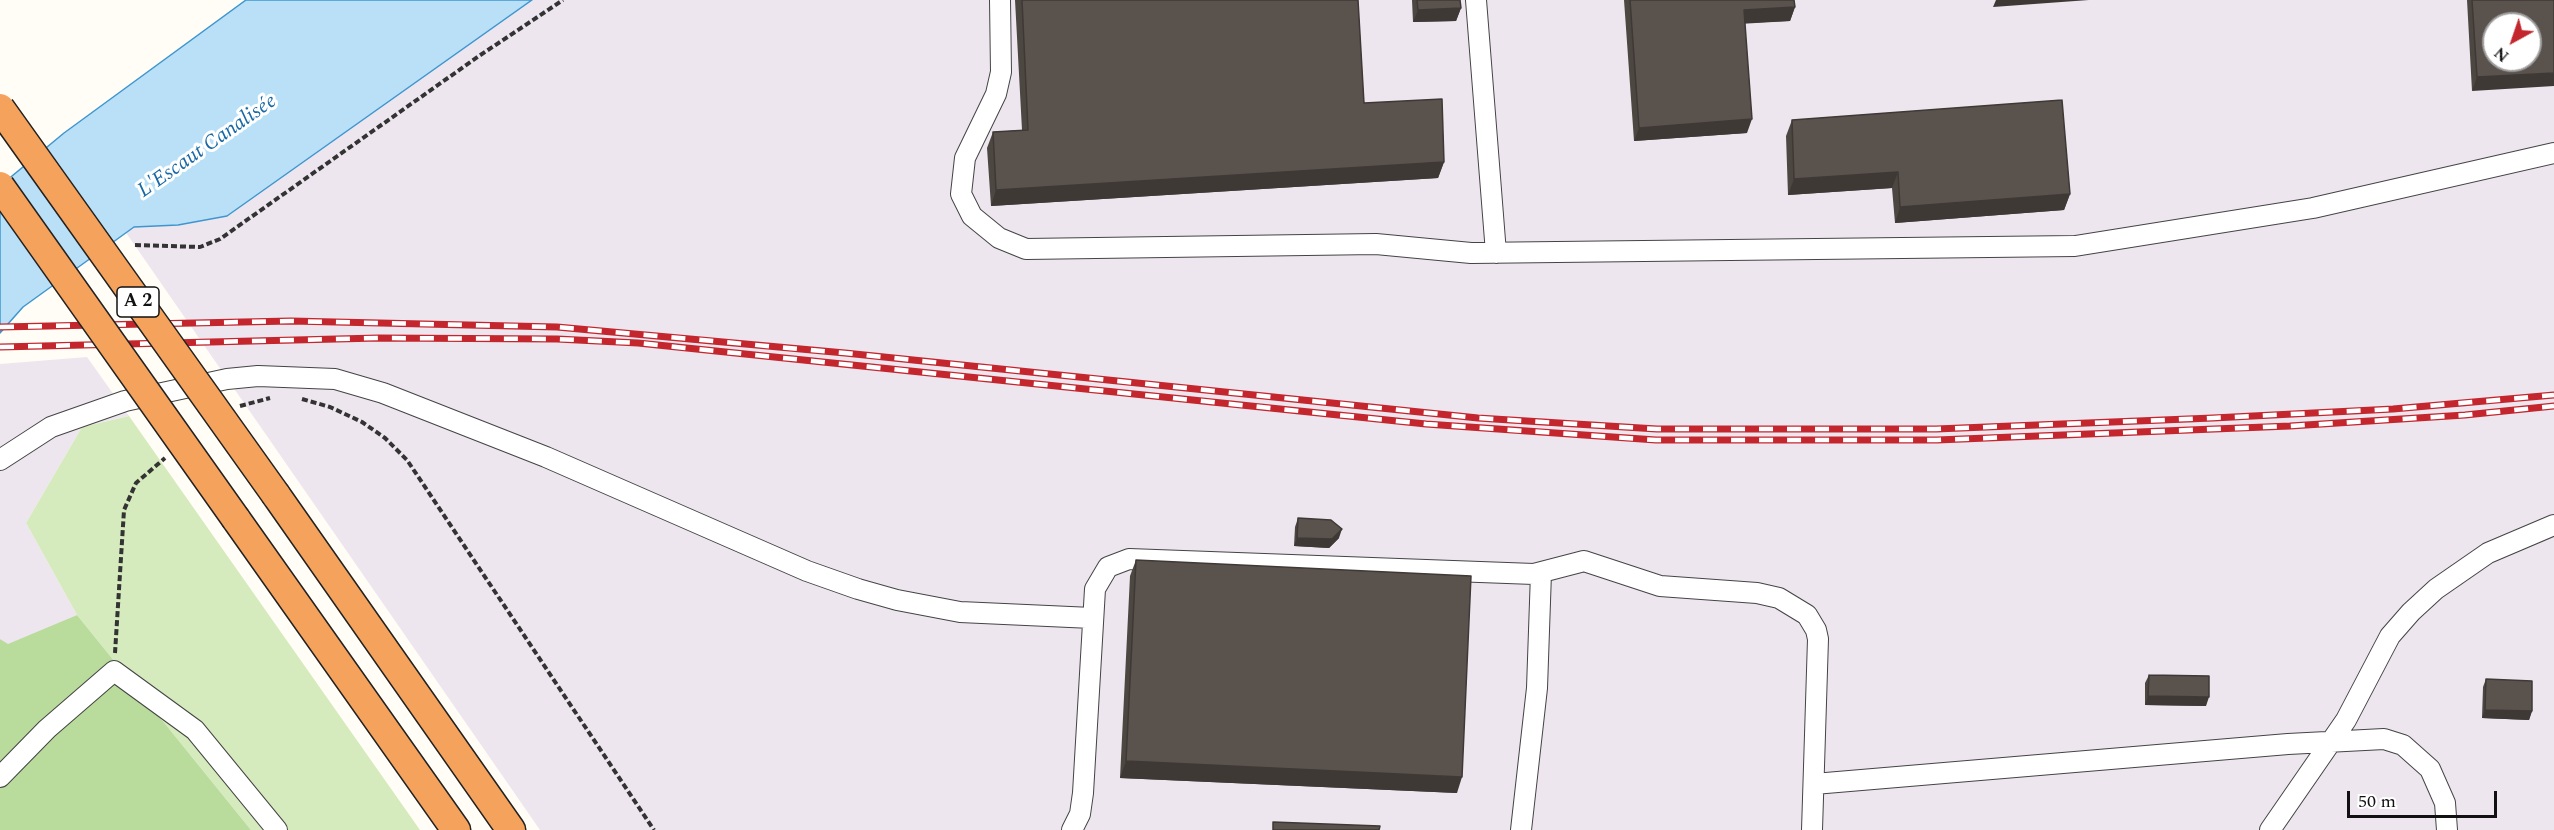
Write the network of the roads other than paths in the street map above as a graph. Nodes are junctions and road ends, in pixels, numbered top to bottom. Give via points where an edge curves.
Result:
1 (1000, 0) edge
2 (1476, 0) edge
3 (0, 108) edge
4 (2554, 153) edge
5 (0, 186) edge
6 (1496, 253) junction
7 (0, 460) edge
8 (2554, 525) edge
9 (1541, 573) junction
10 (1092, 618) junction
11 (2332, 740) junction
12 (0, 777) edge
13 (1814, 784) junction
14 (277, 830) edge
15 (456, 830) edge
16 (511, 830) edge
17 (1071, 830) edge
18 (1521, 830) edge
19 (1812, 830) edge
20 (2270, 830) edge
21 (2448, 830) edge

1 - 6 street via 1001,72 996,94 965,158 961,194 972,216 999,238 1026,249 1365,243
2 - 6 street
3 - 16 highway, A 2, bridge
4 - 6 street via 2313,208 2101,244
5 - 15 highway, A 2, bridge
7 - 10 street via 51,427 125,401 234,378 335,379 383,393 563,464 833,581 897,600 960,612
8 - 11 street via 2488,553 2423,600 2390,636
9 - 10 street via 1129,559 1115,563 1103,573 1095,589
9 - 13 street via 1584,561 1650,585 1769,595 1798,607 1812,621 1818,639
9 - 18 street via 1537,688
10 - 17 street via 1083,793 1080,814
11 - 13 street
11 - 20 street
11 - 21 street via 2395,741 2414,752 2436,779 2445,803
12 - 14 street via 47,729 114,671 195,730
13 - 19 street

